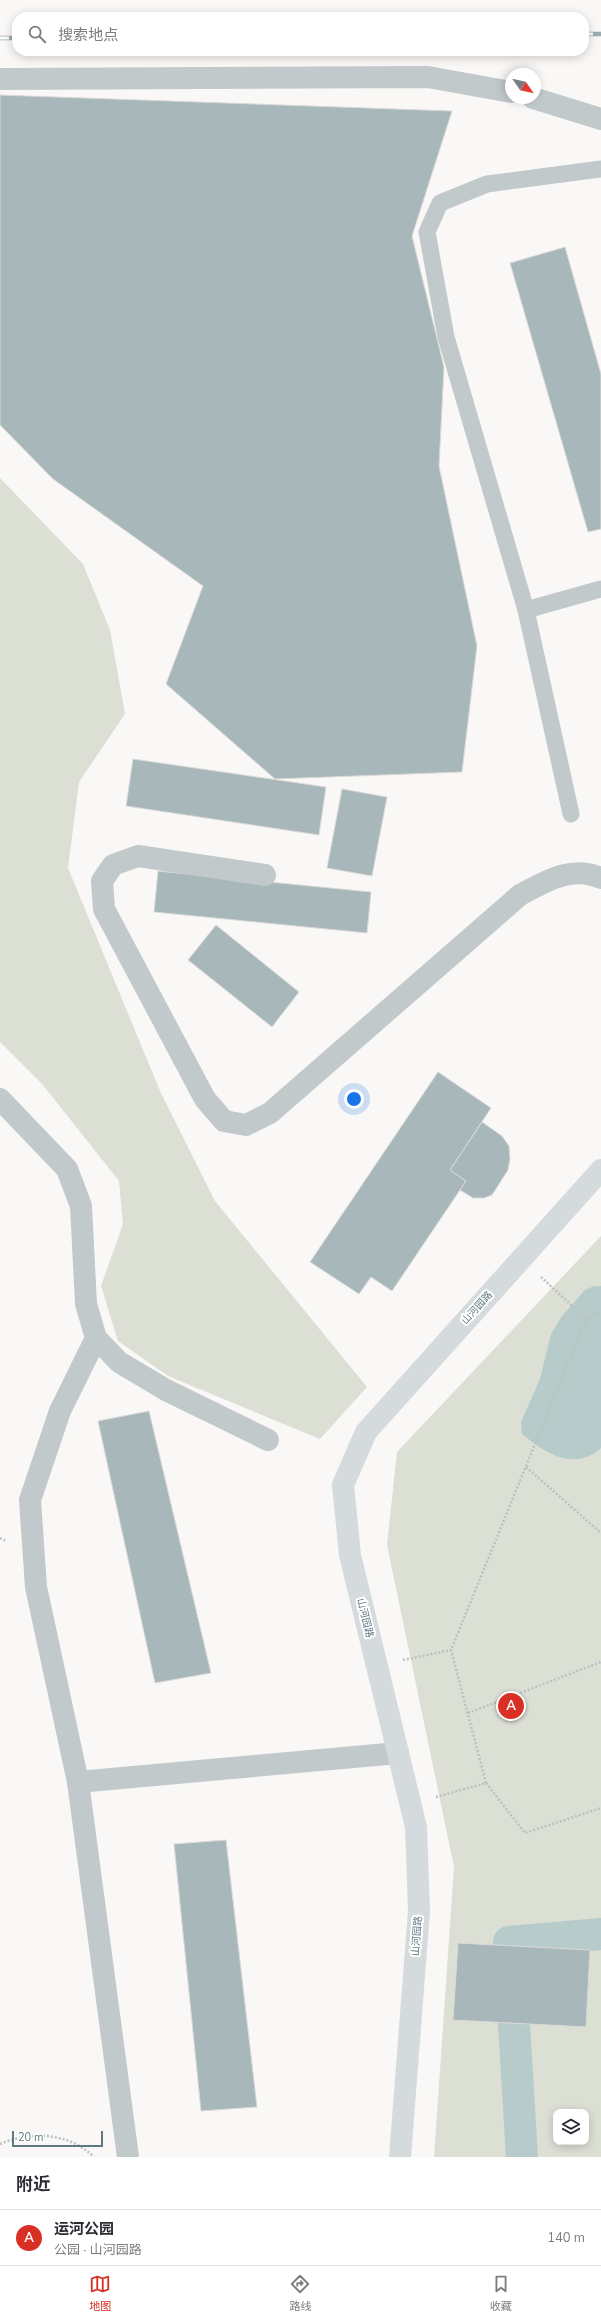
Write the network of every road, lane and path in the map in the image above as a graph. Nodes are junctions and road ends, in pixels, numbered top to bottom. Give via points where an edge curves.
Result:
1 (0, 79) edge
2 (505, 91) edge
3 (541, 100) edge
4 (601, 119) edge
5 (601, 169) edge
6 (601, 589) edge
7 (526, 610) junction
8 (571, 814) dead end
9 (265, 875) dead end
10 (601, 878) edge
11 (0, 1099) edge
12 (601, 1170) edge
13 (521, 1259) junction
14 (601, 1312) edge
15 (586, 1319) junction
16 (96, 1338) junction
17 (268, 1440) dead end
18 (526, 1467) junction
19 (601, 1533) edge
20 (451, 1650) junction
21 (601, 1662) edge
22 (377, 1666) junction
23 (468, 1713) junction
24 (398, 1753) junction
25 (78, 1782) junction
26 (486, 1783) junction
27 (411, 1804) junction
28 (601, 1808) edge
29 (0, 2144) edge
30 (94, 2157) edge
31 (128, 2157) edge
32 (400, 2157) edge

1 - 2 street via 428,77
3 - 4 street
5 - 7 lane via 487,184 440,203 427,232 446,337
6 - 7 lane
7 - 8 lane
9 - 10 street via 138,856 113,865 102,881 104,909 205,1099 224,1121 246,1125 270,1112 520,895 556,876 588,873
11 - 16 street via 67,1169 81,1206 86,1304
12 - 13 street, 山河园路
13 - 15 path
13 - 22 street, 山河园路 via 366,1432 343,1485 350,1555
14 - 15 path
15 - 18 path
16 - 17 street via 119,1362 166,1390
16 - 25 street via 60,1411 30,1500 36,1587
18 - 19 path
18 - 20 path
20 - 22 path
20 - 23 path
21 - 23 path
22 - 24 street, 山河园路
23 - 26 path
24 - 25 street
24 - 27 street, 山河园路
25 - 31 street
26 - 27 path
26 - 28 path via 525,1833
27 - 32 street, 山河园路 via 416,1827 419,1912
29 - 30 path via 18,2136 45,2134 70,2141

